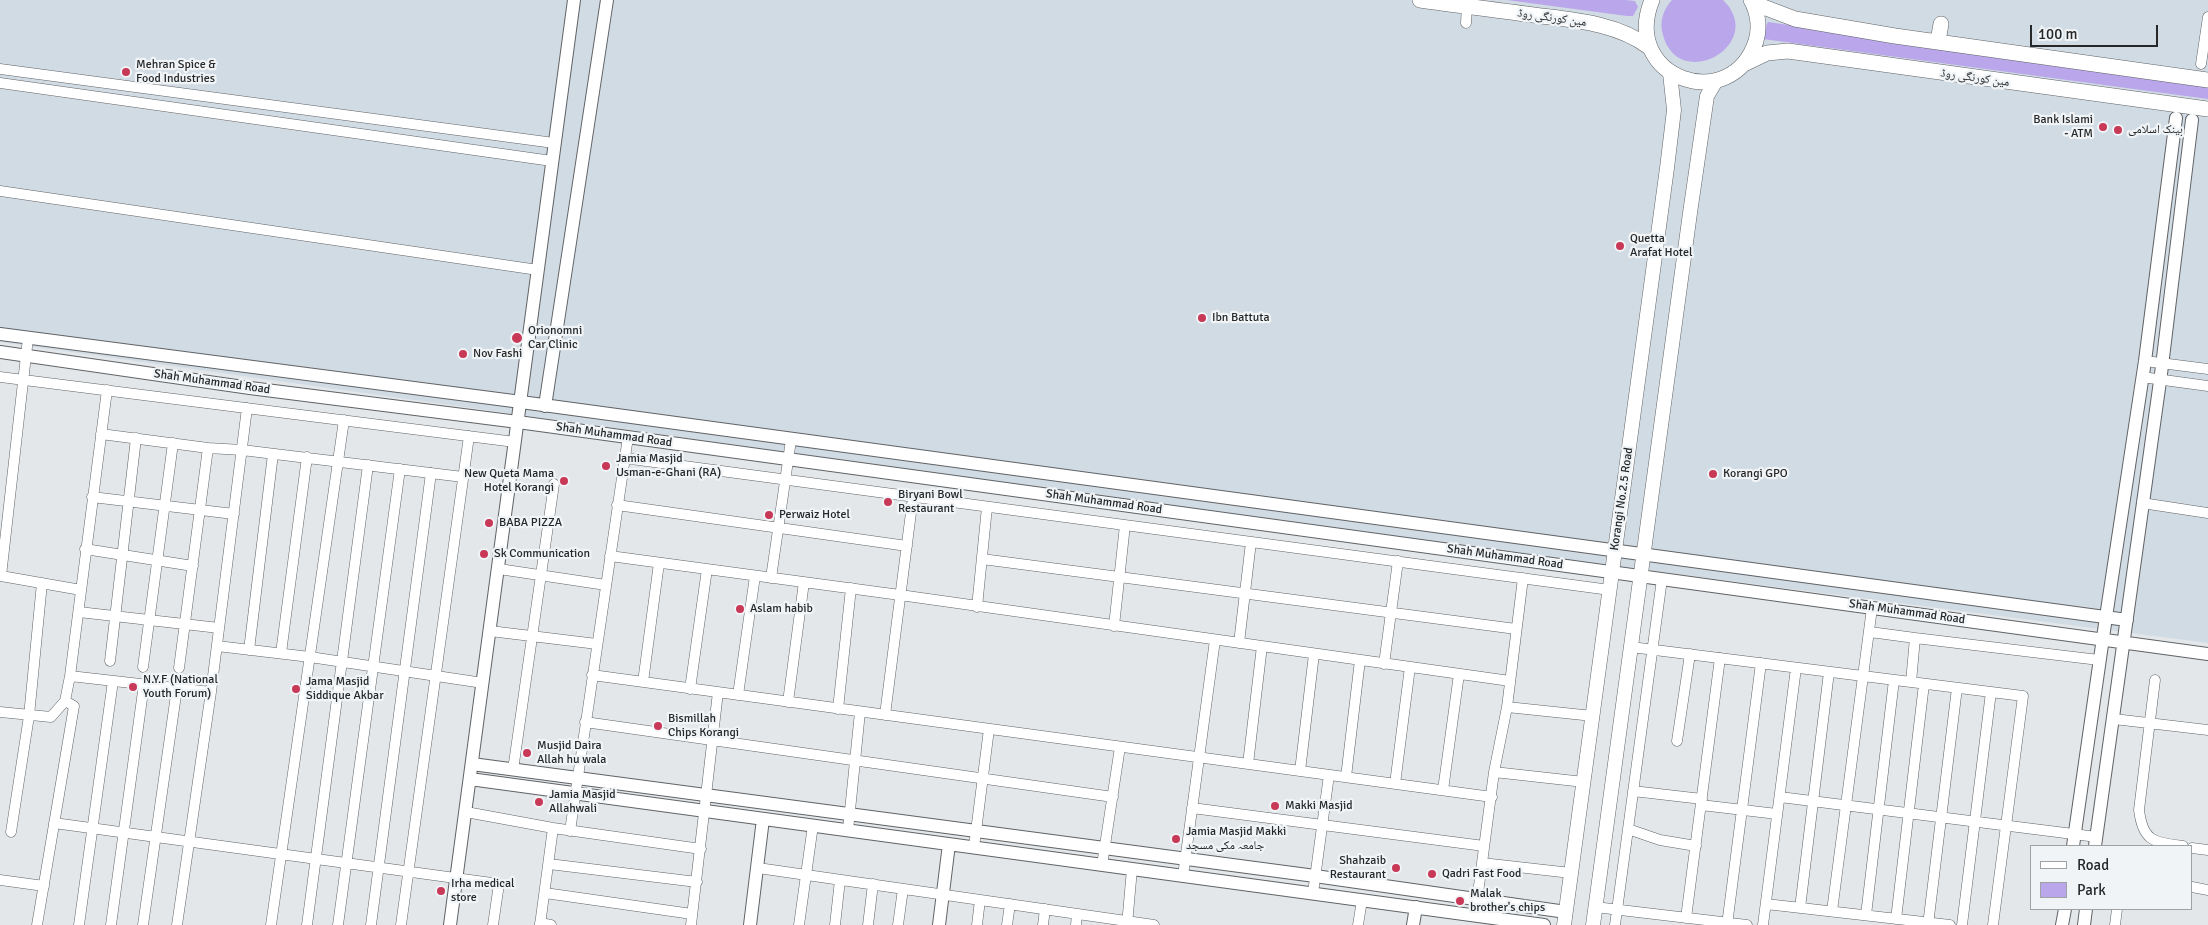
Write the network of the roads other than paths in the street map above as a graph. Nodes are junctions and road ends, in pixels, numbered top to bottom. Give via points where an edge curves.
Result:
1 (574, 0) edge
2 (608, 0) edge
3 (1420, 0) edge
4 (1652, 0) edge
5 (1752, 1) edge
6 (1467, 6) junction
7 (2208, 17) edge
8 (1466, 23) dead end
9 (1941, 24) dead end
10 (1938, 41) junction
11 (1649, 47) junction
12 (1744, 64) junction
13 (2201, 64) dead end
14 (0, 69) edge
15 (1670, 73) junction
16 (2208, 80) edge
17 (1716, 81) junction
18 (0, 83) edge
19 (262, 104) junction
20 (2208, 109) edge
21 (2176, 118) dead end
22 (260, 119) junction
23 (2192, 120) dead end
24 (454, 129) junction
25 (554, 143) junction
26 (453, 147) junction
27 (552, 161) junction
28 (0, 191) edge
29 (538, 270) junction
30 (0, 334) edge
31 (28, 338) junction
32 (0, 352) edge
33 (26, 356) junction
34 (2145, 361) junction
35 (2162, 363) junction
36 (2208, 369) edge
37 (0, 377) edge
38 (2142, 377) junction
39 (2160, 379) junction
40 (22, 380) junction
41 (2208, 386) edge
42 (107, 390) junction
43 (521, 402) junction
44 (546, 406) junction
45 (247, 408) junction
46 (344, 420) junction
47 (518, 422) junction
48 (101, 434) junction
49 (469, 436) junction
50 (628, 437) junction
51 (136, 438) junction
52 (790, 440) junction
53 (515, 442) junction
54 (173, 443) junction
55 (208, 448) junction
56 (242, 450) junction
57 (273, 454) junction
58 (307, 457) junction
59 (624, 458) junction
60 (788, 459) junction
61 (338, 461) junction
62 (368, 465) junction
63 (400, 469) junction
64 (431, 472) junction
65 (463, 477) junction
66 (785, 480) junction
67 (1117, 483) junction
68 (554, 484) dead end
69 (92, 497) junction
70 (913, 497) junction
71 (128, 502) junction
72 (2142, 503) junction
73 (1114, 504) junction
74 (618, 505) junction
75 (164, 506) junction
76 (987, 507) junction
77 (200, 510) junction
78 (2208, 513) edge
79 (234, 514) junction
80 (1125, 525) junction
81 (778, 528) junction
82 (1251, 542) junction
83 (907, 546) junction
84 (85, 549) junction
85 (1616, 550) junction
86 (1644, 554) junction
87 (122, 555) junction
88 (610, 556) junction
89 (982, 559) junction
90 (158, 561) junction
91 (1398, 561) junction
92 (659, 563) junction
93 (193, 566) junction
94 (707, 569) junction
95 (499, 570) junction
96 (1612, 572) junction
97 (0, 576) edge
98 (540, 576) junction
99 (755, 576) junction
100 (1641, 576) junction
101 (1119, 577) junction
102 (771, 578) junction
103 (1523, 578) junction
104 (1662, 579) junction
105 (804, 582) junction
106 (42, 583) junction
107 (606, 585) junction
108 (851, 588) junction
109 (81, 590) junction
110 (1610, 590) junction
111 (1245, 594) junction
112 (900, 595) junction
113 (976, 607) junction
114 (1872, 608) junction
115 (79, 612) junction
116 (1391, 614) junction
117 (115, 616) junction
118 (2106, 617) junction
119 (151, 620) junction
120 (2127, 620) junction
121 (185, 624) junction
122 (1114, 626) junction
123 (219, 628) junction
124 (1516, 629) junction
125 (490, 631) junction
126 (1870, 632) junction
127 (532, 636) junction
128 (1915, 638) junction
129 (2102, 639) junction
130 (1215, 640) junction
131 (2124, 642) junction
132 (1239, 643) junction
133 (597, 644) junction
134 (217, 646) junction
135 (1262, 646) junction
136 (1631, 647) junction
137 (1651, 649) junction
138 (249, 650) junction
139 (281, 653) junction
140 (1314, 654) junction
141 (1690, 654) junction
142 (2208, 654) edge
143 (310, 657) junction
144 (1720, 658) junction
145 (1360, 660) junction
146 (2099, 660) junction
147 (110, 661) dead end
148 (341, 662) junction
149 (1760, 663) junction
150 (1384, 664) junction
151 (372, 666) junction
152 (143, 667) dead end
153 (1410, 667) junction
154 (179, 668) dead end
155 (1796, 668) junction
156 (404, 671) junction
157 (1829, 672) junction
158 (1459, 674) junction
159 (70, 676) junction
160 (434, 676) junction
161 (592, 676) junction
162 (1864, 676) junction
163 (113, 680) junction
164 (1894, 680) junction
165 (2154, 680) dead end
166 (1510, 681) junction
167 (643, 682) junction
168 (1911, 682) junction
169 (483, 683) junction
170 (144, 684) junction
171 (1924, 684) junction
172 (177, 688) junction
173 (1957, 688) junction
174 (690, 689) junction
175 (211, 692) junction
176 (718, 692) junction
177 (1991, 692) junction
178 (738, 695) junction
179 (64, 701) junction
180 (788, 702) junction
181 (1507, 707) junction
182 (838, 709) junction
183 (0, 712) edge
184 (860, 712) junction
185 (885, 715) junction
186 (29, 716) junction
187 (1593, 716) junction
188 (2114, 719) junction
189 (585, 722) junction
190 (2150, 722) junction
191 (989, 729) junction
192 (2208, 730) edge
193 (712, 740) junction
194 (1677, 741) dead end
195 (1120, 747) junction
196 (1199, 757) junction
197 (856, 759) junction
198 (472, 764) junction
199 (1248, 764) junction
200 (513, 770) junction
201 (1300, 771) junction
202 (1494, 772) junction
203 (1329, 775) junction
204 (982, 777) junction
205 (1346, 777) junction
206 (470, 779) junction
207 (577, 779) junction
208 (1584, 782) junction
209 (1395, 784) junction
210 (1443, 790) junction
211 (1632, 791) junction
212 (575, 793) junction
213 (706, 796) junction
214 (1113, 797) junction
215 (1492, 797) junction
216 (1780, 797) junction
217 (1813, 801) junction
218 (1701, 802) junction
219 (1847, 806) junction
220 (1192, 808) junction
221 (705, 810) junction
222 (1878, 810) junction
223 (1741, 811) junction
224 (466, 812) junction
225 (1908, 813) junction
226 (850, 814) junction
227 (1777, 814) junction
228 (1941, 817) junction
229 (763, 818) junction
230 (1975, 822) junction
231 (54, 823) junction
232 (1322, 824) junction
233 (812, 825) junction
234 (2006, 825) junction
235 (91, 828) junction
236 (553, 828) junction
237 (1628, 828) junction
238 (848, 830) junction
239 (570, 831) junction
240 (976, 831) junction
241 (12, 832) dead end
242 (123, 833) junction
243 (154, 837) junction
244 (2074, 840) edge
245 (189, 842) junction
246 (2096, 842) edge
247 (949, 844) junction
248 (2177, 845) edge
249 (1484, 846) junction
250 (1696, 846) junction
251 (974, 847) junction
252 (2193, 848) edge
253 (702, 849) junction
254 (1105, 849) junction
255 (2208, 850) edge
256 (280, 855) junction
257 (314, 860) junction
258 (1185, 860) junction
259 (1482, 863) junction
260 (345, 864) junction
261 (548, 864) junction
262 (1102, 865) junction
263 (378, 868) junction
264 (758, 868) junction
265 (1132, 869) junction
266 (408, 872) junction
267 (1572, 873) junction
268 (806, 875) junction
269 (1183, 876) junction
270 (1316, 876) junction
271 (457, 878) junction
272 (0, 880) edge
273 (840, 880) junction
274 (696, 882) junction
275 (873, 884) junction
276 (44, 886) junction
277 (2193, 887) edge
278 (903, 889) junction
279 (2208, 890) edge
280 (545, 893) junction
281 (1313, 893) junction
282 (943, 894) junction
283 (1477, 899) junction
284 (980, 900) junction
285 (1362, 900) junction
286 (1010, 904) junction
287 (1766, 904) junction
288 (1416, 907) junction
289 (1596, 907) junction
290 (1800, 908) junction
291 (1045, 909) junction
292 (1617, 910) junction
293 (2065, 910) edge
294 (2086, 910) edge
295 (2117, 910) edge
296 (1832, 911) junction
297 (692, 914) junction
298 (1077, 914) junction
299 (1866, 915) junction
300 (1475, 916) junction
301 (1565, 918) edge
302 (1689, 920) edge
303 (1891, 921) edge
304 (1127, 923) edge
305 (544, 924) edge
306 (1727, 924) edge
307 (1928, 924) edge
308 (37, 925) edge
309 (79, 925) edge
310 (111, 925) edge
311 (143, 925) edge
312 (177, 925) edge
313 (271, 925) edge
314 (307, 925) edge
315 (338, 925) edge
316 (371, 925) edge
317 (401, 925) edge
318 (450, 925) edge
319 (493, 925) edge
320 (691, 925) edge
321 (750, 925) edge
322 (799, 925) edge
323 (835, 925) edge
324 (868, 925) edge
325 (898, 925) edge
326 (939, 925) edge
327 (976, 925) edge
328 (1007, 925) edge
329 (1043, 925) edge
330 (1076, 925) edge
331 (1154, 925) edge
332 (1358, 925) edge
333 (1413, 925) edge
334 (1544, 925) edge
335 (1593, 925) edge
336 (1615, 925) edge
337 (1747, 925) edge
338 (1763, 925) edge
339 (1950, 925) edge
340 (1962, 925) edge
341 (1993, 925) edge
342 (2062, 925) edge
343 (2084, 925) edge
344 (2115, 925) edge

1 - 25 street
2 - 44 street
3 - 6 main road, مین کورنگی روڈ
4 - 11 main road via 1645,30
5 - 10 main road via 1795,19
5 - 12 main road via 1758,18 1758,35
6 - 8 street
6 - 11 main road, مین کورنگی روڈ via 1613,28
7 - 13 street
9 - 10 main road
10 - 16 main road
11 - 15 main road
12 - 17 main road, مین کورنگی روڈ
12 - 20 main road, مین کورنگی روڈ via 1767,53 1798,52
14 - 19 street
15 - 17 main road via 1700,83
15 - 85 main road, Korangi No.2.5 Road via 1674,110
17 - 86 main road via 1707,96
18 - 22 street
19 - 22 street
19 - 24 street
21 - 34 street
22 - 26 street
23 - 35 street
24 - 25 street
24 - 26 street
25 - 27 street
26 - 27 street
27 - 29 street
28 - 29 street
29 - 43 street
30 - 31 street, Shah Muhammad Road
31 - 33 street
31 - 43 street, Shah Muhammad Road
32 - 33 street, Shah Muhammad Road
33 - 40 street
33 - 47 street, Shah Muhammad Road
34 - 35 street
34 - 38 street
35 - 36 street
35 - 39 street
37 - 40 street
38 - 39 street
38 - 118 street
39 - 41 street
39 - 72 street
40 - 42 street
40 - 97 street
42 - 45 street
42 - 48 street
43 - 44 street, Shah Muhammad Road
43 - 47 street
44 - 47 street
44 - 52 street, Shah Muhammad Road
45 - 46 street
45 - 56 street
46 - 49 street
46 - 61 street
47 - 50 street, Shah Muhammad Road
47 - 53 street
48 - 51 street
48 - 69 street
49 - 53 street
49 - 65 street
50 - 59 street
50 - 60 street, Shah Muhammad Road
51 - 54 street
51 - 71 street
52 - 60 street
52 - 67 street, Shah Muhammad Road
53 - 95 street
54 - 55 street
54 - 75 street
55 - 56 street
55 - 77 street
56 - 57 street
56 - 79 street
57 - 58 street
57 - 138 street
58 - 61 street
58 - 139 street
59 - 66 street
59 - 74 street
60 - 66 street
60 - 73 street, Shah Muhammad Road
61 - 62 street
61 - 143 street
62 - 63 street
62 - 148 street
63 - 64 street
63 - 151 street
64 - 65 street
64 - 156 street
65 - 160 street
66 - 70 street
66 - 81 street
67 - 73 street
67 - 85 street, Shah Muhammad Road
68 - 98 street
69 - 71 street
69 - 84 street
70 - 76 street
70 - 83 street
71 - 75 street
71 - 87 street
72 - 78 street
72 - 120 street
73 - 96 street, Shah Muhammad Road
74 - 81 street
74 - 88 street
75 - 77 street
75 - 90 street
76 - 80 street
76 - 89 street
77 - 79 street
77 - 93 street
79 - 123 street
80 - 82 street
80 - 101 street
81 - 83 street
81 - 102 street
82 - 91 street
82 - 111 street
83 - 112 street
84 - 87 street
84 - 109 street
85 - 86 street, Shah Muhammad Road
85 - 96 main road, Korangi No.2.5 Road
86 - 100 main road
86 - 118 street, Shah Muhammad Road
87 - 90 street
87 - 117 street
88 - 92 street
88 - 107 street
89 - 101 street
89 - 113 street
90 - 93 street
90 - 119 street
91 - 103 street
91 - 116 street
92 - 94 street
92 - 167 street
93 - 121 street
94 - 99 street
94 - 174 street
95 - 98 street
95 - 125 street
96 - 100 street, Shah Muhammad Road
96 - 110 main road, Korangi No.2.5 Road
97 - 106 street
98 - 107 street
98 - 127 street
99 - 102 street
99 - 178 street
100 - 104 street, Shah Muhammad Road
100 - 136 main road
101 - 111 street
101 - 122 street
102 - 105 street
103 - 110 street
103 - 124 street
104 - 114 street, Shah Muhammad Road
104 - 137 street
105 - 108 street
105 - 180 street
106 - 109 street
106 - 186 street
107 - 133 street
108 - 112 street
108 - 182 street
109 - 115 street
110 - 187 main road, Korangi No.2.5 Road
111 - 116 street
111 - 132 street
112 - 113 street
112 - 185 street
113 - 122 street
114 - 126 street
114 - 129 street, Shah Muhammad Road
115 - 117 street
115 - 159 street
116 - 124 street
116 - 150 street
117 - 119 street
117 - 147 street
118 - 120 street, Shah Muhammad Road
118 - 129 street
119 - 121 street
119 - 152 street
120 - 131 street
121 - 123 street
121 - 154 street
122 - 130 street
123 - 134 street
124 - 166 street
125 - 127 street
125 - 169 street
126 - 128 street
126 - 162 street
127 - 133 street
127 - 200 street
128 - 146 street
128 - 168 street
129 - 131 street, Shah Muhammad Road
129 - 146 street
130 - 132 street
130 - 196 street
131 - 142 street, Shah Muhammad Road
131 - 188 street
132 - 135 street
133 - 161 street
134 - 138 street
134 - 175 street
135 - 140 street
135 - 199 street
136 - 137 street
136 - 289 main road
137 - 141 street
137 - 211 street
138 - 139 street
139 - 143 street
140 - 145 street
140 - 201 street
141 - 144 street
141 - 194 street
143 - 148 street
143 - 256 street
144 - 149 street
144 - 218 street
145 - 150 street
145 - 205 street
146 - 244 street
148 - 151 street
148 - 257 street
149 - 155 street
149 - 223 street
150 - 153 street
151 - 156 street
151 - 260 street
153 - 158 street
153 - 209 street
155 - 157 street
155 - 216 street
156 - 160 street
156 - 263 street
157 - 162 street
157 - 217 street
158 - 166 street
158 - 210 street
159 - 163 street
159 - 179 street
160 - 169 street
160 - 266 street
161 - 167 street
161 - 189 street
162 - 164 street
162 - 219 street
163 - 170 street
163 - 235 street
164 - 168 street
164 - 222 street
165 - 190 street
166 - 181 street
167 - 174 street
168 - 171 street
169 - 198 street
170 - 172 street
170 - 242 street
171 - 173 street
171 - 225 street
172 - 175 street
172 - 243 street
173 - 177 street
173 - 228 street
174 - 176 street
175 - 245 street
176 - 178 street
176 - 193 street
177 - 230 street
177 - 234 street via 2023,696
178 - 180 street
179 - 186 street via 51,717
179 - 231 street via 74,706
180 - 182 street
181 - 187 street
181 - 202 street
182 - 184 street
183 - 186 street
184 - 185 street
184 - 197 street
185 - 191 street
186 - 241 street
187 - 208 main road, Korangi No.2.5 Road
188 - 190 street
188 - 246 street
189 - 193 street
189 - 207 street
190 - 192 street
190 - 248 street via 2139,810 2141,823 2144,833 2152,840
191 - 195 street
191 - 204 street
193 - 197 street
193 - 213 street
195 - 196 street
195 - 214 street
196 - 199 street
196 - 220 street
197 - 204 street
197 - 226 street
198 - 200 street
198 - 206 street
199 - 201 street
200 - 207 street
201 - 203 street
202 - 208 street
202 - 215 street
203 - 205 street
203 - 232 street
204 - 214 street
204 - 240 street
205 - 209 street
206 - 212 street
206 - 224 street
207 - 212 street
207 - 213 street
208 - 267 main road, Korangi No.2.5 Road
209 - 210 street
210 - 215 street
211 - 218 street
211 - 237 street
212 - 221 street
212 - 239 street
213 - 221 street
213 - 226 street
214 - 254 street
215 - 249 street
216 - 217 street
216 - 227 street
217 - 219 street
217 - 290 street
218 - 223 street
218 - 250 street
219 - 222 street
219 - 296 street
220 - 232 street
220 - 258 street
221 - 229 street
221 - 253 street
222 - 225 street
222 - 299 street
223 - 227 street
223 - 306 street
224 - 236 street
224 - 271 street
225 - 228 street
225 - 303 street
226 - 238 street
226 - 240 street
227 - 287 street
228 - 230 street
228 - 307 street
229 - 233 street
229 - 264 street
230 - 234 street
230 - 340 street
231 - 235 street
231 - 276 street
232 - 249 street
232 - 270 street
233 - 238 street
233 - 268 street
234 - 244 street
234 - 341 street
235 - 242 street
235 - 309 street
236 - 239 street
236 - 261 street
237 - 250 street via 1660,840
237 - 292 street
238 - 247 street
239 - 253 street
240 - 251 street
240 - 254 street
242 - 243 street
242 - 310 street
243 - 245 street
243 - 311 street
244 - 246 street
245 - 256 street
245 - 312 street
247 - 251 street
247 - 282 street
249 - 259 street
250 - 302 street
251 - 262 street
252 - 255 street
253 - 274 street
254 - 258 street
254 - 262 street
256 - 257 street
256 - 313 street
257 - 260 street
257 - 314 street
258 - 269 street
258 - 270 street
259 - 267 street
259 - 283 street
260 - 263 street
260 - 315 street
261 - 274 street
261 - 280 street
262 - 265 street
263 - 266 street
263 - 316 street
264 - 268 street
264 - 321 street
265 - 269 street
265 - 304 street
266 - 271 street
266 - 317 street
267 - 301 main road, Korangi No.2.5 Road
268 - 273 street
268 - 322 street
269 - 281 street
270 - 281 street
270 - 283 street
271 - 318 street
271 - 319 street via 499,884
272 - 276 street
273 - 275 street
273 - 323 street
274 - 297 street
275 - 278 street
275 - 324 street
276 - 308 street
277 - 279 street
278 - 282 street
278 - 325 street
280 - 297 street
280 - 305 street
281 - 285 street
282 - 284 street
282 - 326 street
283 - 300 street
283 - 301 street
284 - 286 street
284 - 327 street
285 - 288 street
285 - 332 street
286 - 291 street
286 - 328 street
287 - 290 street
287 - 338 street
288 - 300 street
288 - 333 street
289 - 292 street
289 - 335 main road
290 - 296 street
291 - 298 street
291 - 329 street
292 - 302 street
292 - 336 street
293 - 342 street
294 - 343 street
295 - 344 street
296 - 299 street
297 - 320 street
298 - 304 street
298 - 330 street
299 - 303 street
300 - 334 street
302 - 306 street
303 - 307 street
304 - 331 street
306 - 337 street
307 - 339 street

